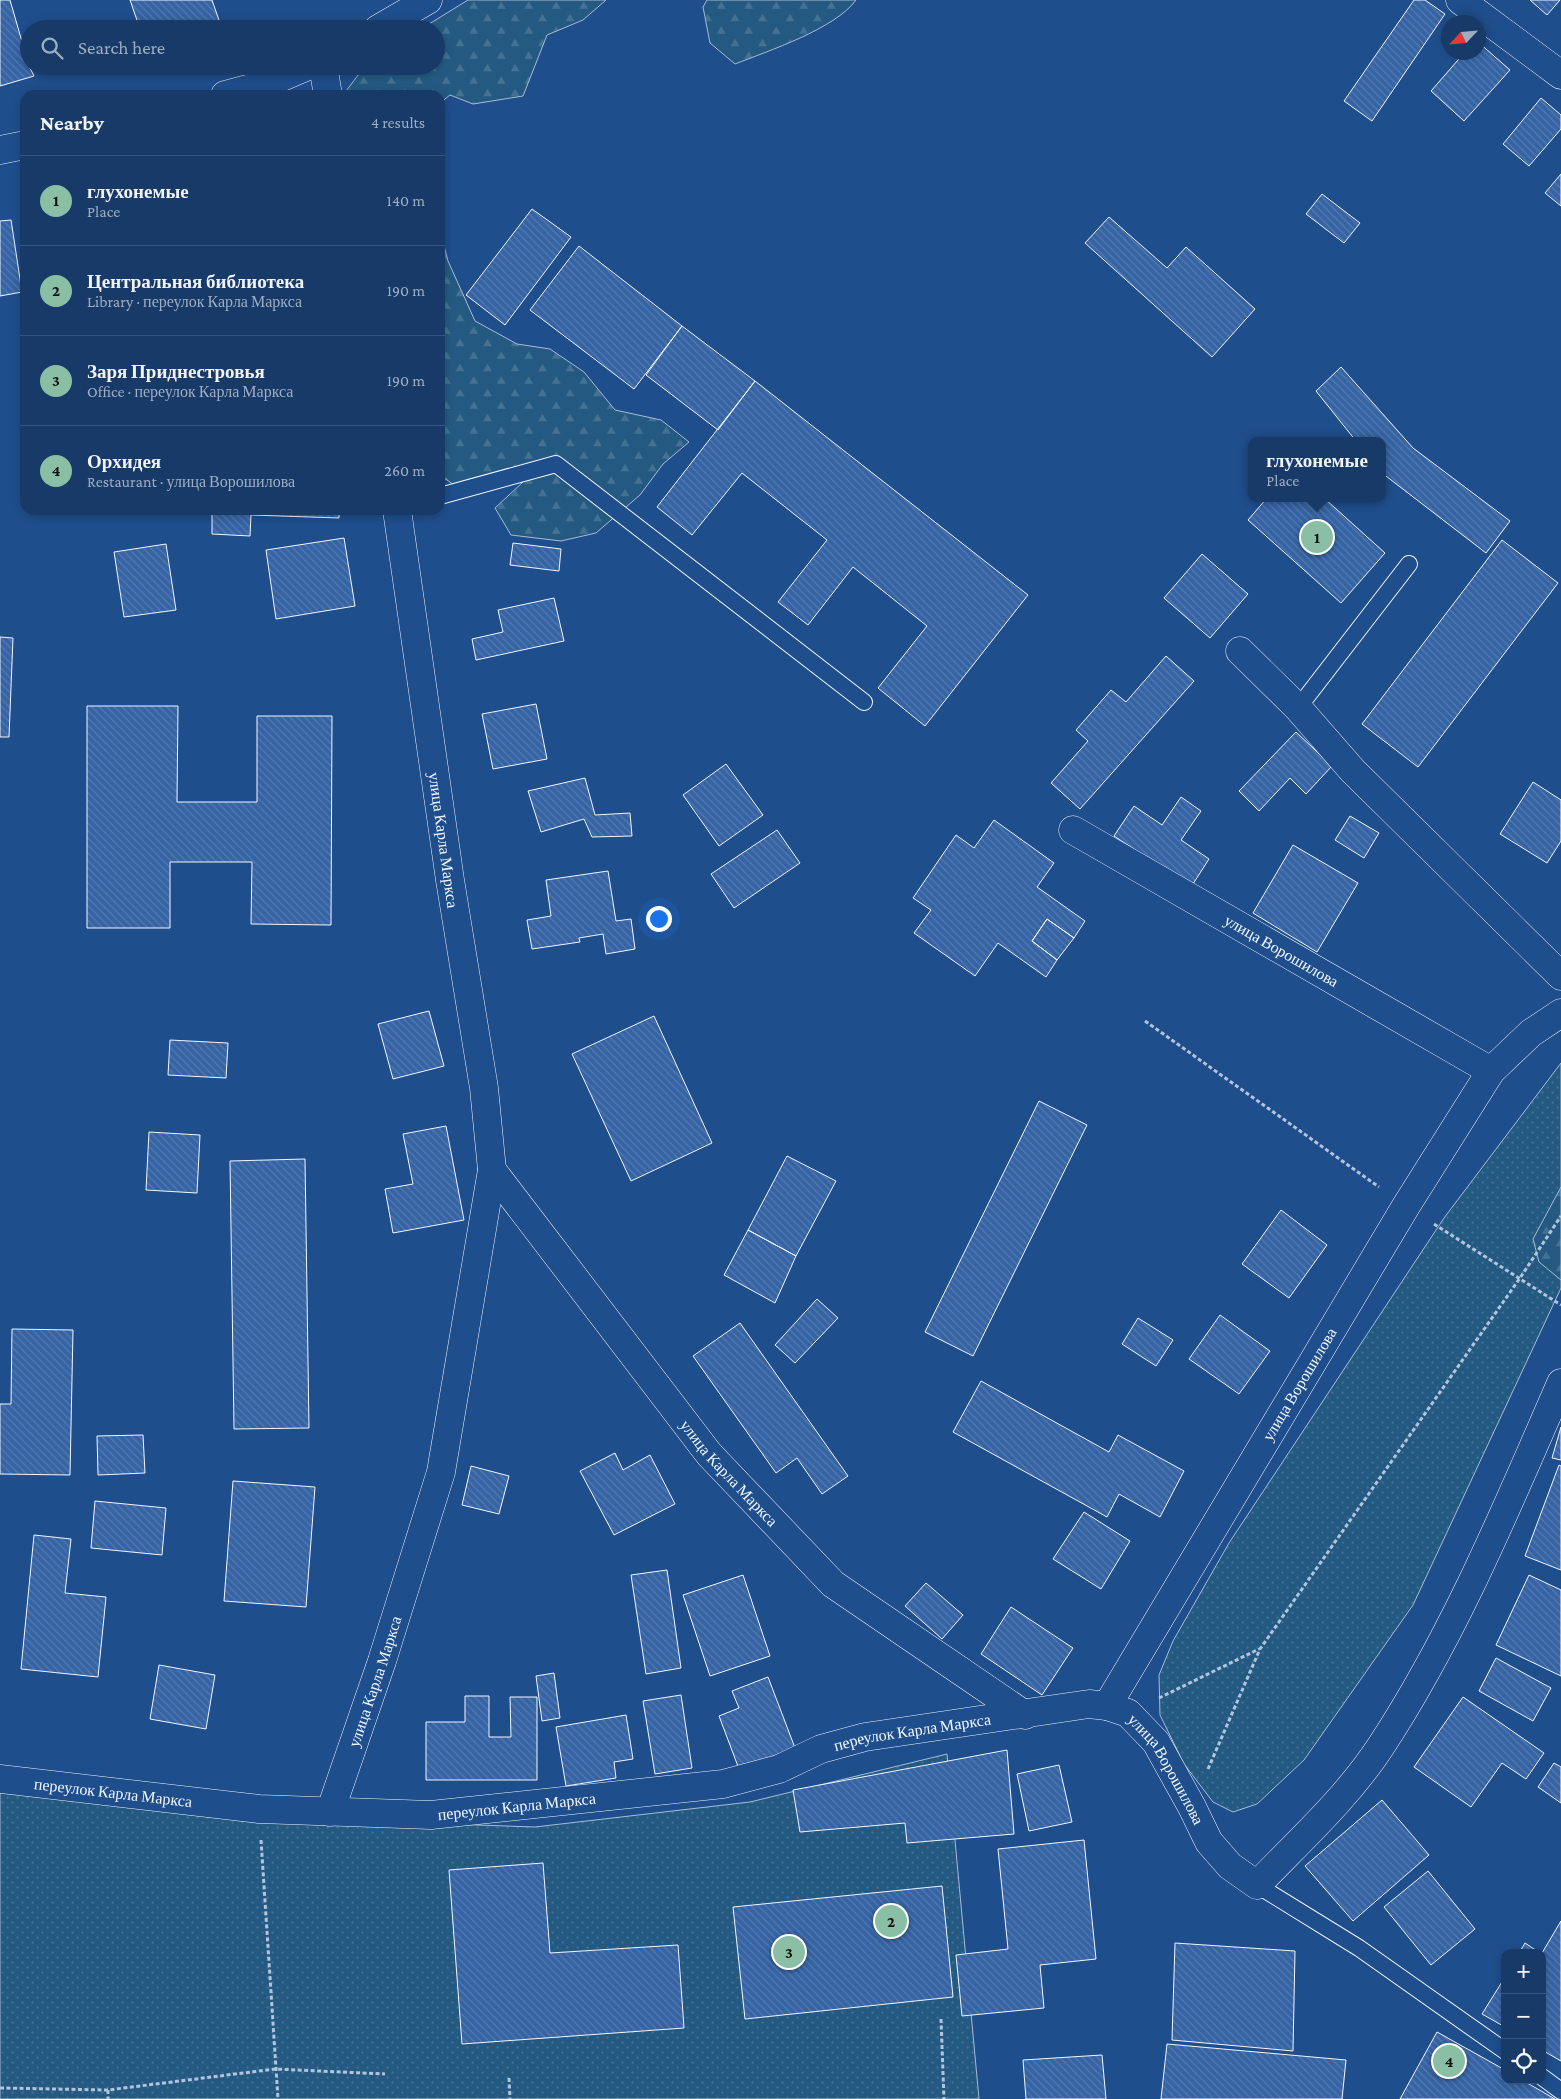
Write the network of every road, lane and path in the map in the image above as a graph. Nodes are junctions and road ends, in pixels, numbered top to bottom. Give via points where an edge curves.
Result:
1 (428, 0) edge
2 (1460, 0) edge
3 (394, 20) edge
4 (287, 75) edge
5 (325, 75) edge
6 (1561, 75) edge
7 (244, 90) edge
8 (327, 90) edge
9 (20, 146) edge
10 (0, 150) edge
11 (445, 495) edge
12 (398, 515) edge
13 (1409, 564) dead end
14 (1240, 651) dead end
15 (864, 702) dead end
16 (1298, 708) junction
17 (1073, 830) dead end
18 (1561, 976) edge
19 (1561, 1013) edge
20 (1145, 1021) dead end
21 (1491, 1071) junction
22 (492, 1170) junction
23 (1406, 1206) junction
24 (1561, 1216) edge
25 (1520, 1278) junction
26 (1561, 1305) edge
27 (1561, 1383) edge
28 (1260, 1649) junction
29 (1118, 1710) junction
30 (1025, 1715) junction
31 (0, 1779) edge
32 (1192, 1807) junction
33 (259, 1809) junction
34 (330, 1812) junction
35 (1257, 1885) junction
36 (941, 2019) dead end
37 (1501, 2048) edge
38 (275, 2069) junction
39 (385, 2074) dead end
40 (509, 2078) dead end
41 (1546, 2081) edge
42 (0, 2088) edge
43 (108, 2090) junction
44 (1561, 2091) edge
45 (108, 2099) edge
46 (278, 2099) edge
47 (510, 2099) edge
48 (944, 2099) edge

1 - 3 street
2 - 6 street
4 - 7 street
5 - 8 street
9 - 10 street
11 - 15 lane via 556,464
12 - 22 street, улица Карла Маркса via 448,870 484,1088
13 - 16 lane
14 - 16 street
16 - 18 street via 1353,771
17 - 21 street, улица Ворошилова
19 - 21 street, улица Ворошилова via 1531,1033
20 - 23 path
21 - 23 street, улица Ворошилова
22 - 30 street, улица Карла Маркса via 709,1454 826,1577
22 - 34 street, улица Карла Маркса via 442,1472
23 - 25 path
23 - 29 street, улица Ворошилова
24 - 25 path
25 - 26 path
25 - 28 path
27 - 35 street via 1491,1545 1410,1699 1380,1748 1350,1788
28 - 29 path
28 - 32 path
29 - 30 street, переулок Карла Маркса via 1089,1704
29 - 32 street, улица Ворошилова via 1156,1742
30 - 34 street, переулок Карла Маркса via 865,1738 821,1749 779,1769 723,1784 430,1815
31 - 33 street, переулок Карла Маркса
32 - 35 street, улица Ворошилова via 1209,1842 1230,1866
33 - 34 street, переулок Карла Маркса
33 - 38 path
35 - 37 lane via 1359,1948
36 - 48 path
38 - 39 path
38 - 43 path
38 - 46 path
40 - 47 path
41 - 44 lane
42 - 43 path
43 - 45 path

